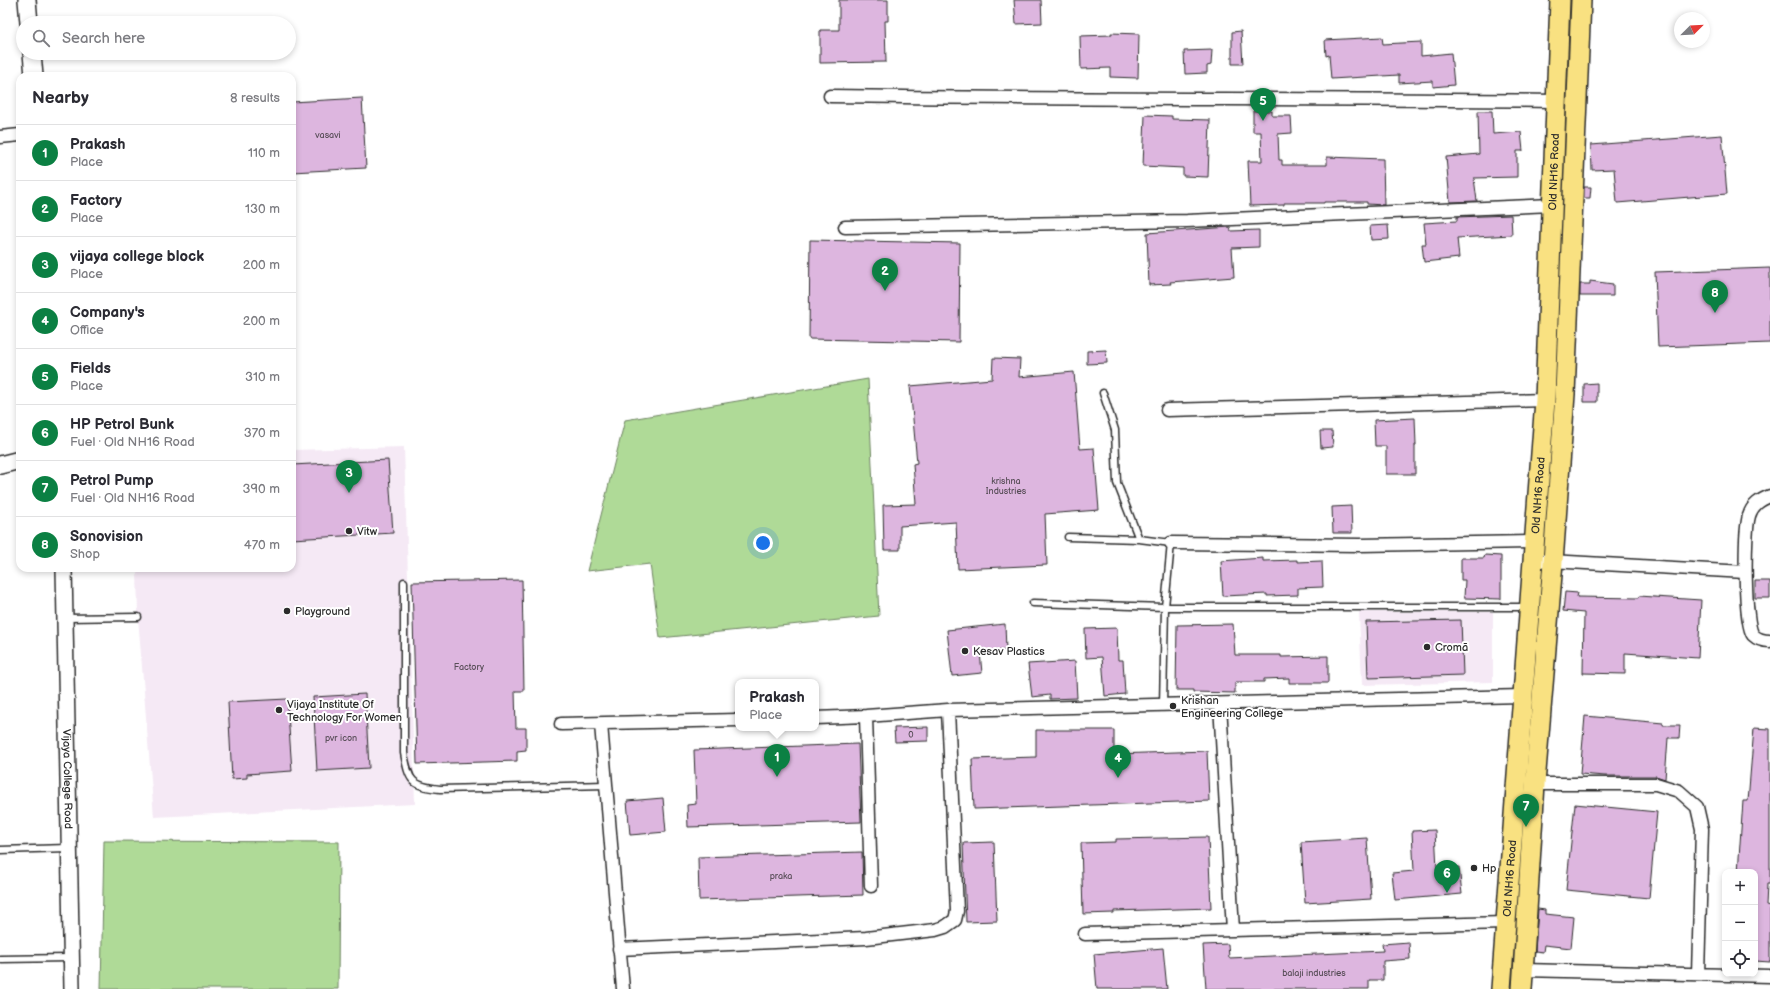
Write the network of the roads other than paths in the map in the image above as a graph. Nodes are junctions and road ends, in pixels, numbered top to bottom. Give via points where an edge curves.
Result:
1 (27, 0) edge
2 (1560, 0) edge
3 (1581, 0) edge
4 (28, 16) edge
5 (33, 60) edge
6 (34, 72) edge
7 (830, 96) dead end
8 (1556, 101) junction
9 (16, 135) edge
10 (0, 137) edge
11 (1552, 205) junction
12 (845, 226) dead end
13 (1103, 393) dead end
14 (1545, 400) junction
15 (1167, 410) dead end
16 (16, 461) edge
17 (0, 464) edge
18 (1770, 496) edge
19 (1068, 537) dead end
20 (1139, 539) junction
21 (1171, 543) junction
22 (1533, 551) junction
23 (1553, 562) junction
24 (64, 572) edge
25 (1745, 572) junction
26 (404, 582) dead end
27 (1033, 603) dead end
28 (1165, 607) junction
29 (1529, 607) junction
30 (138, 617) dead end
31 (64, 618) junction
32 (1770, 641) edge
33 (1522, 696) junction
34 (1220, 704) junction
35 (1163, 706) junction
36 (948, 710) junction
37 (866, 716) junction
38 (819, 718) edge
39 (735, 720) edge
40 (561, 724) dead end
41 (601, 724) junction
42 (606, 784) junction
43 (1535, 784) junction
44 (69, 848) junction
45 (0, 850) edge
46 (872, 886) dead end
47 (1505, 923) junction
48 (1233, 930) junction
49 (1085, 934) dead end
50 (620, 949) junction
51 (71, 958) junction
52 (0, 959) edge
53 (1523, 970) junction
54 (1698, 974) junction
55 (1770, 976) edge
56 (72, 989) edge
57 (623, 989) edge
58 (1501, 989) edge
59 (1522, 989) edge

1 - 4 main road
2 - 8 main road, Old NH16 Road
3 - 23 main road, Old NH16 Road via 1565,394
5 - 6 main road
7 - 8 street via 975,99
8 - 11 main road, Old NH16 Road
9 - 10 street
11 - 12 street via 1187,221
11 - 14 main road, Old NH16 Road
13 - 20 lane via 1115,430 1117,483
14 - 15 street
14 - 22 main road, Old NH16 Road
16 - 17 main road
18 - 25 street via 1758,501 1749,516
19 - 20 lane
20 - 21 lane
21 - 22 street via 1360,545
21 - 28 lane
22 - 23 street
22 - 29 main road, Old NH16 Road
23 - 25 street
23 - 43 main road, Old NH16 Road
24 - 31 street, Vijaya College Road
25 - 32 street via 1748,622 1753,635 1763,641
26 - 42 lane via 404,753 412,781 424,787 440,789
27 - 28 lane
28 - 29 lane
28 - 35 lane
29 - 33 main road, Old NH16 Road
30 - 31 lane
31 - 44 street, Vijaya College Road
33 - 34 street
33 - 47 main road, Old NH16 Road
34 - 35 street
34 - 48 street
35 - 36 street
36 - 37 street
36 - 50 street via 957,911 955,920 950,924 936,930 866,938
37 - 38 street
37 - 46 street
39 - 41 street
40 - 41 street
41 - 42 street
42 - 50 street
43 - 53 main road, Old NH16 Road
43 - 54 street via 1656,784 1678,791 1697,807 1702,829
44 - 45 lane
44 - 51 street, Vijaya College Road
47 - 48 street
47 - 58 main road, Old NH16 Road
48 - 49 street
50 - 57 street
51 - 52 lane
51 - 56 street, Vijaya College Road
53 - 54 street
53 - 59 main road, Old NH16 Road
54 - 55 street

